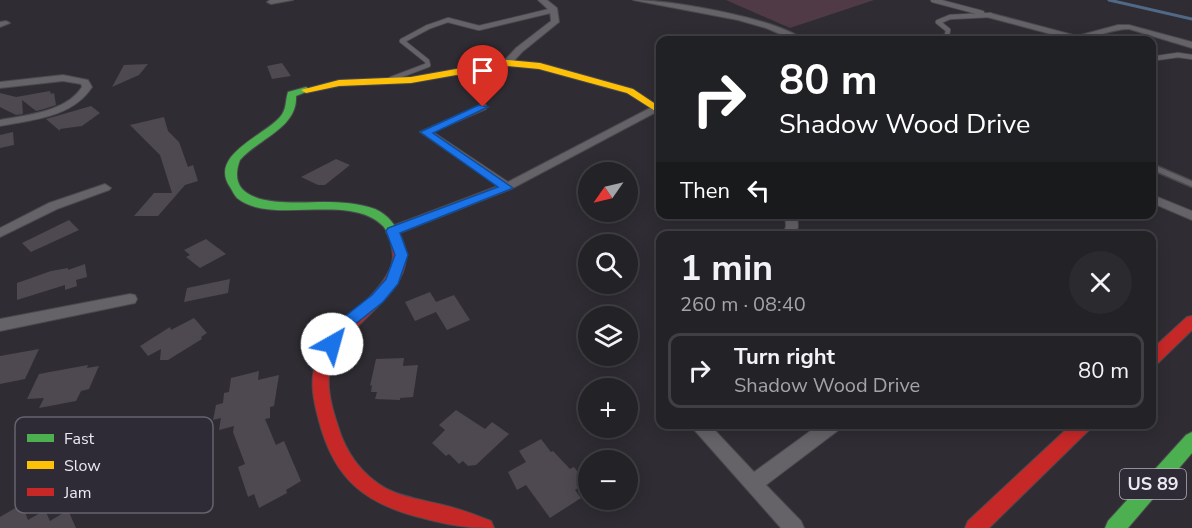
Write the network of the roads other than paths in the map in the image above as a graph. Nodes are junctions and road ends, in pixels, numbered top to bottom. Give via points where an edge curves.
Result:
1 (289, 0) edge
2 (542, 0) edge
3 (637, 0) edge
4 (933, 0) edge
5 (271, 2) dead end
6 (563, 5) dead end
7 (552, 8) junction
8 (990, 15) junction
9 (791, 36) edge
10 (947, 36) edge
11 (1064, 36) edge
12 (1090, 36) edge
13 (1192, 45) edge
14 (1192, 57) edge
15 (1156, 58) edge
16 (507, 63) junction
17 (383, 81) junction
18 (0, 85) edge
19 (483, 107) dead end
20 (656, 109) edge
21 (656, 111) edge
22 (0, 123) edge
23 (1156, 169) edge
24 (1192, 184) edge
25 (105, 188) dead end
26 (507, 188) junction
27 (1156, 200) edge
28 (1192, 216) edge
29 (392, 231) junction
30 (0, 233) edge
31 (130, 299) dead end
32 (1192, 321) edge
33 (0, 325) edge
34 (1156, 355) edge
35 (702, 429) edge
36 (827, 429) edge
37 (1079, 429) edge
38 (1192, 440) edge
39 (753, 484) junction
40 (484, 528) edge
41 (794, 528) edge
42 (975, 528) edge
43 (1115, 528) edge

1 - 5 street
2 - 7 street
3 - 9 street via 739,18
4 - 8 lane
6 - 7 street
7 - 16 street via 555,22 545,33 518,48
7 - 17 lane via 479,28 448,21 428,27 402,41 428,64
8 - 10 lane via 938,22 948,30
8 - 11 street
12 - 13 street via 1129,27
14 - 15 lane
16 - 17 main road via 411,80
16 - 20 main road via 540,66 630,91
17 - 29 main road via 339,83 291,94 292,104 282,121 247,146 230,172 232,184 247,199 265,205 358,207 372,212
18 - 22 street via 63,78 85,82 87,87 84,95 67,106
19 - 26 street via 425,132
21 - 26 street
23 - 24 lane
25 - 30 street via 53,206
26 - 29 street
27 - 28 street
29 - 40 main road via 401,255 397,272 386,290 348,322 332,344 319,384 322,411 350,471 373,492 403,505 461,517
31 - 33 street
32 - 34 main road
35 - 39 street
36 - 39 street
37 - 42 main road
38 - 43 main road, US 89
39 - 41 street

